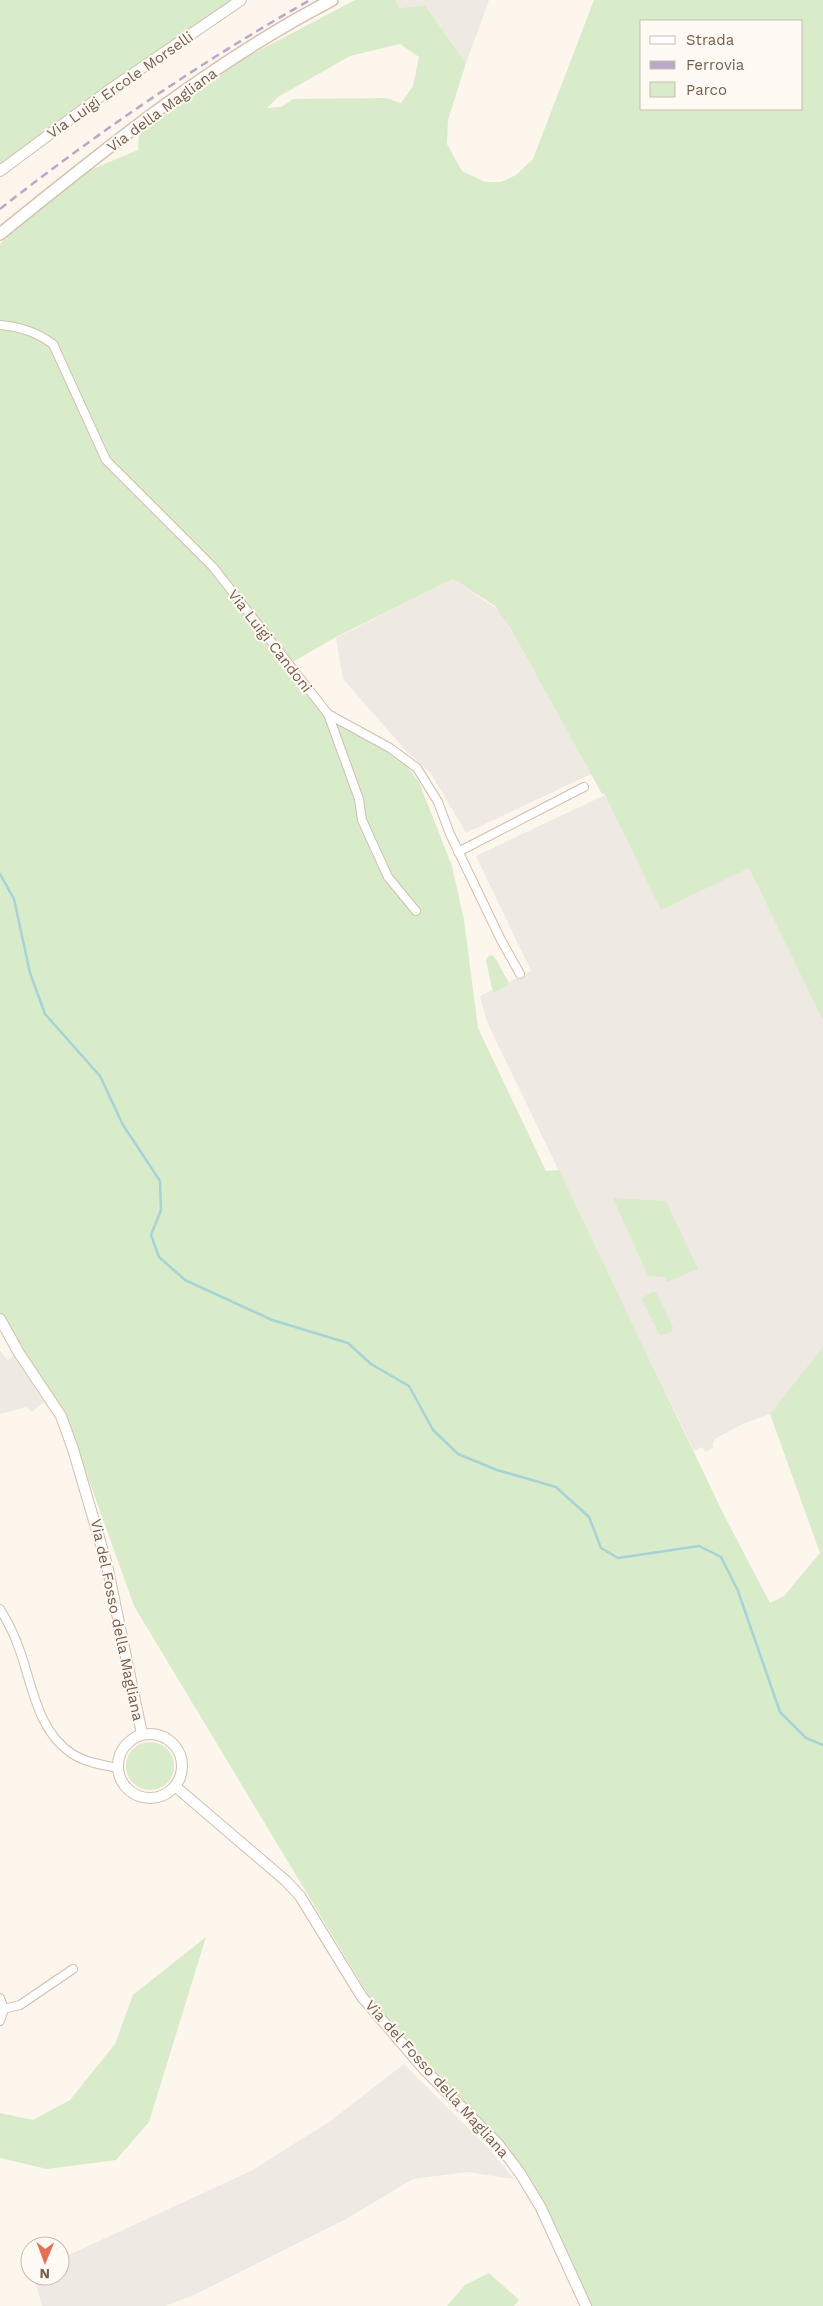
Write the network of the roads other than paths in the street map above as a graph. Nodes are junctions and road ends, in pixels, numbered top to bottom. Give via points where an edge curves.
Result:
1 (241, 0) edge
2 (332, 0) edge
3 (0, 171) edge
4 (0, 234) edge
5 (0, 325) edge
6 (328, 714) junction
7 (584, 787) dead end
8 (458, 852) junction
9 (416, 911) dead end
10 (520, 974) dead end
11 (0, 1318) edge
12 (0, 1609) edge
13 (142, 1734) junction
14 (118, 1768) junction
15 (176, 1787) junction
16 (73, 1969) dead end
17 (0, 1998) edge
18 (4, 2009) junction
19 (0, 2021) edge
20 (586, 2306) edge

1 - 3 street, Via Luigi Ercole Morselli via 108,91
2 - 4 main road, Via della Magliana via 199,82
5 - 6 street, Via Luigi Candoni via 16,326 39,334 52,344 106,460 213,568
6 - 8 street, Via Luigi Candoni via 390,748 417,768 438,802
6 - 9 street via 359,799 362,820 388,877
7 - 8 street
8 - 10 street, Via Luigi Candoni
11 - 13 street, Via del Fosso della Magliana via 19,1354 61,1416 73,1449 107,1565
12 - 14 street via 18,1644 42,1716 54,1736 78,1757
13 - 14 street, Via del Fosso della Magliana via 123,1748
13 - 15 street, Via del Fosso della Magliana via 162,1735 178,1748 183,1767
14 - 15 street via 126,1787 134,1795 155,1798
15 - 20 street, Via del Fosso della Magliana via 300,1896 362,1997 424,2069 498,2144 541,2208
16 - 18 street via 20,2006
17 - 18 street
18 - 19 street

